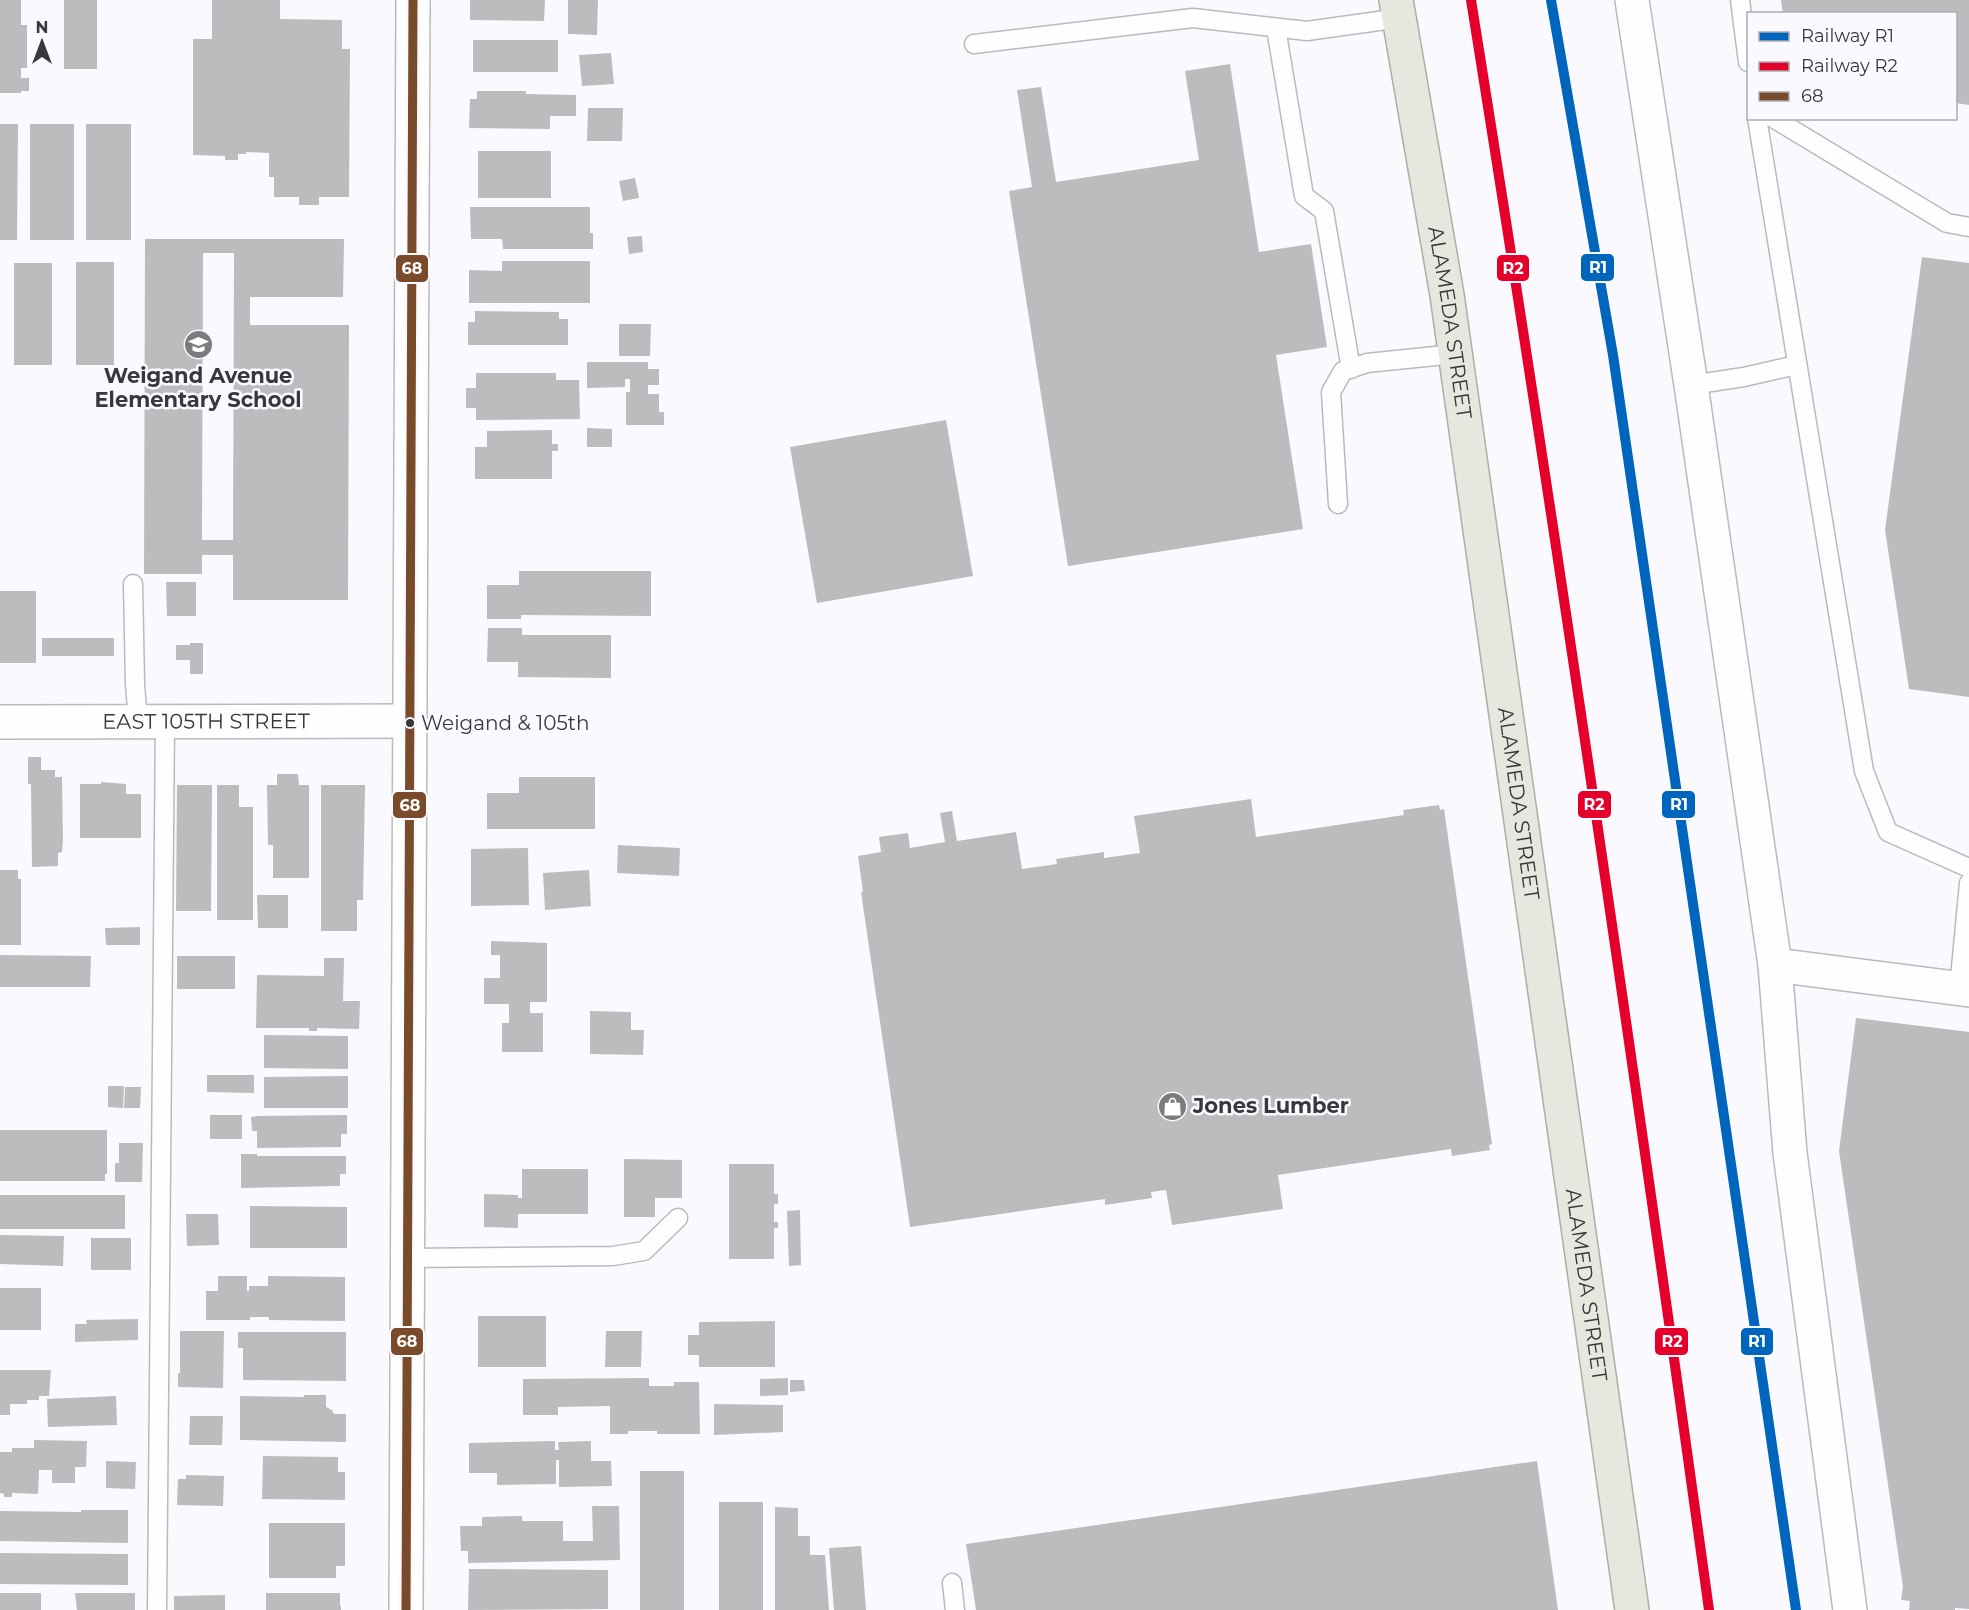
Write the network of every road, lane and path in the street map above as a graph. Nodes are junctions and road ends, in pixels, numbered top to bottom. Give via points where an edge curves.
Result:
1 (413, 0) edge
2 (1632, 0) edge
3 (1740, 0) edge
4 (1398, 9) edge
5 (1276, 28) junction
6 (974, 44) dead end
7 (1747, 48) edge
8 (1756, 120) edge
9 (1776, 120) edge
10 (1969, 227) edge
11 (1455, 354) junction
12 (1797, 365) junction
13 (1351, 369) junction
14 (1691, 385) junction
15 (1338, 504) dead end
16 (133, 584) dead end
17 (151, 722) junction
18 (411, 722) junction
19 (0, 723) edge
20 (1969, 868) edge
21 (1969, 883) edge
22 (1775, 965) junction
23 (1964, 989) edge
24 (678, 1218) dead end
25 (408, 1258) junction
26 (952, 1583) dead end
27 (157, 1610) edge
28 (405, 1610) edge
29 (955, 1610) edge
30 (1632, 1610) edge
31 (1850, 1610) edge

1 - 18 street
2 - 14 street
3 - 7 lane
4 - 5 lane via 1307,31
4 - 11 main road, ALAMEDA STREET
5 - 6 lane via 1193,18
5 - 13 lane via 1304,196 1324,211
8 - 12 lane
9 - 10 lane via 1947,224
11 - 13 lane via 1367,363
11 - 30 main road, ALAMEDA STREET
12 - 14 lane
12 - 20 lane via 1864,771 1888,832
13 - 15 lane via 1343,371 1331,392
14 - 22 street
16 - 17 lane via 135,684
17 - 18 street, EAST 105TH STREET
17 - 19 street, EAST 105TH STREET
17 - 27 lane
18 - 25 street
21 - 23 lane
22 - 23 street
22 - 31 street via 1790,1153
24 - 25 lane via 644,1251 613,1256
25 - 28 street
26 - 29 lane

